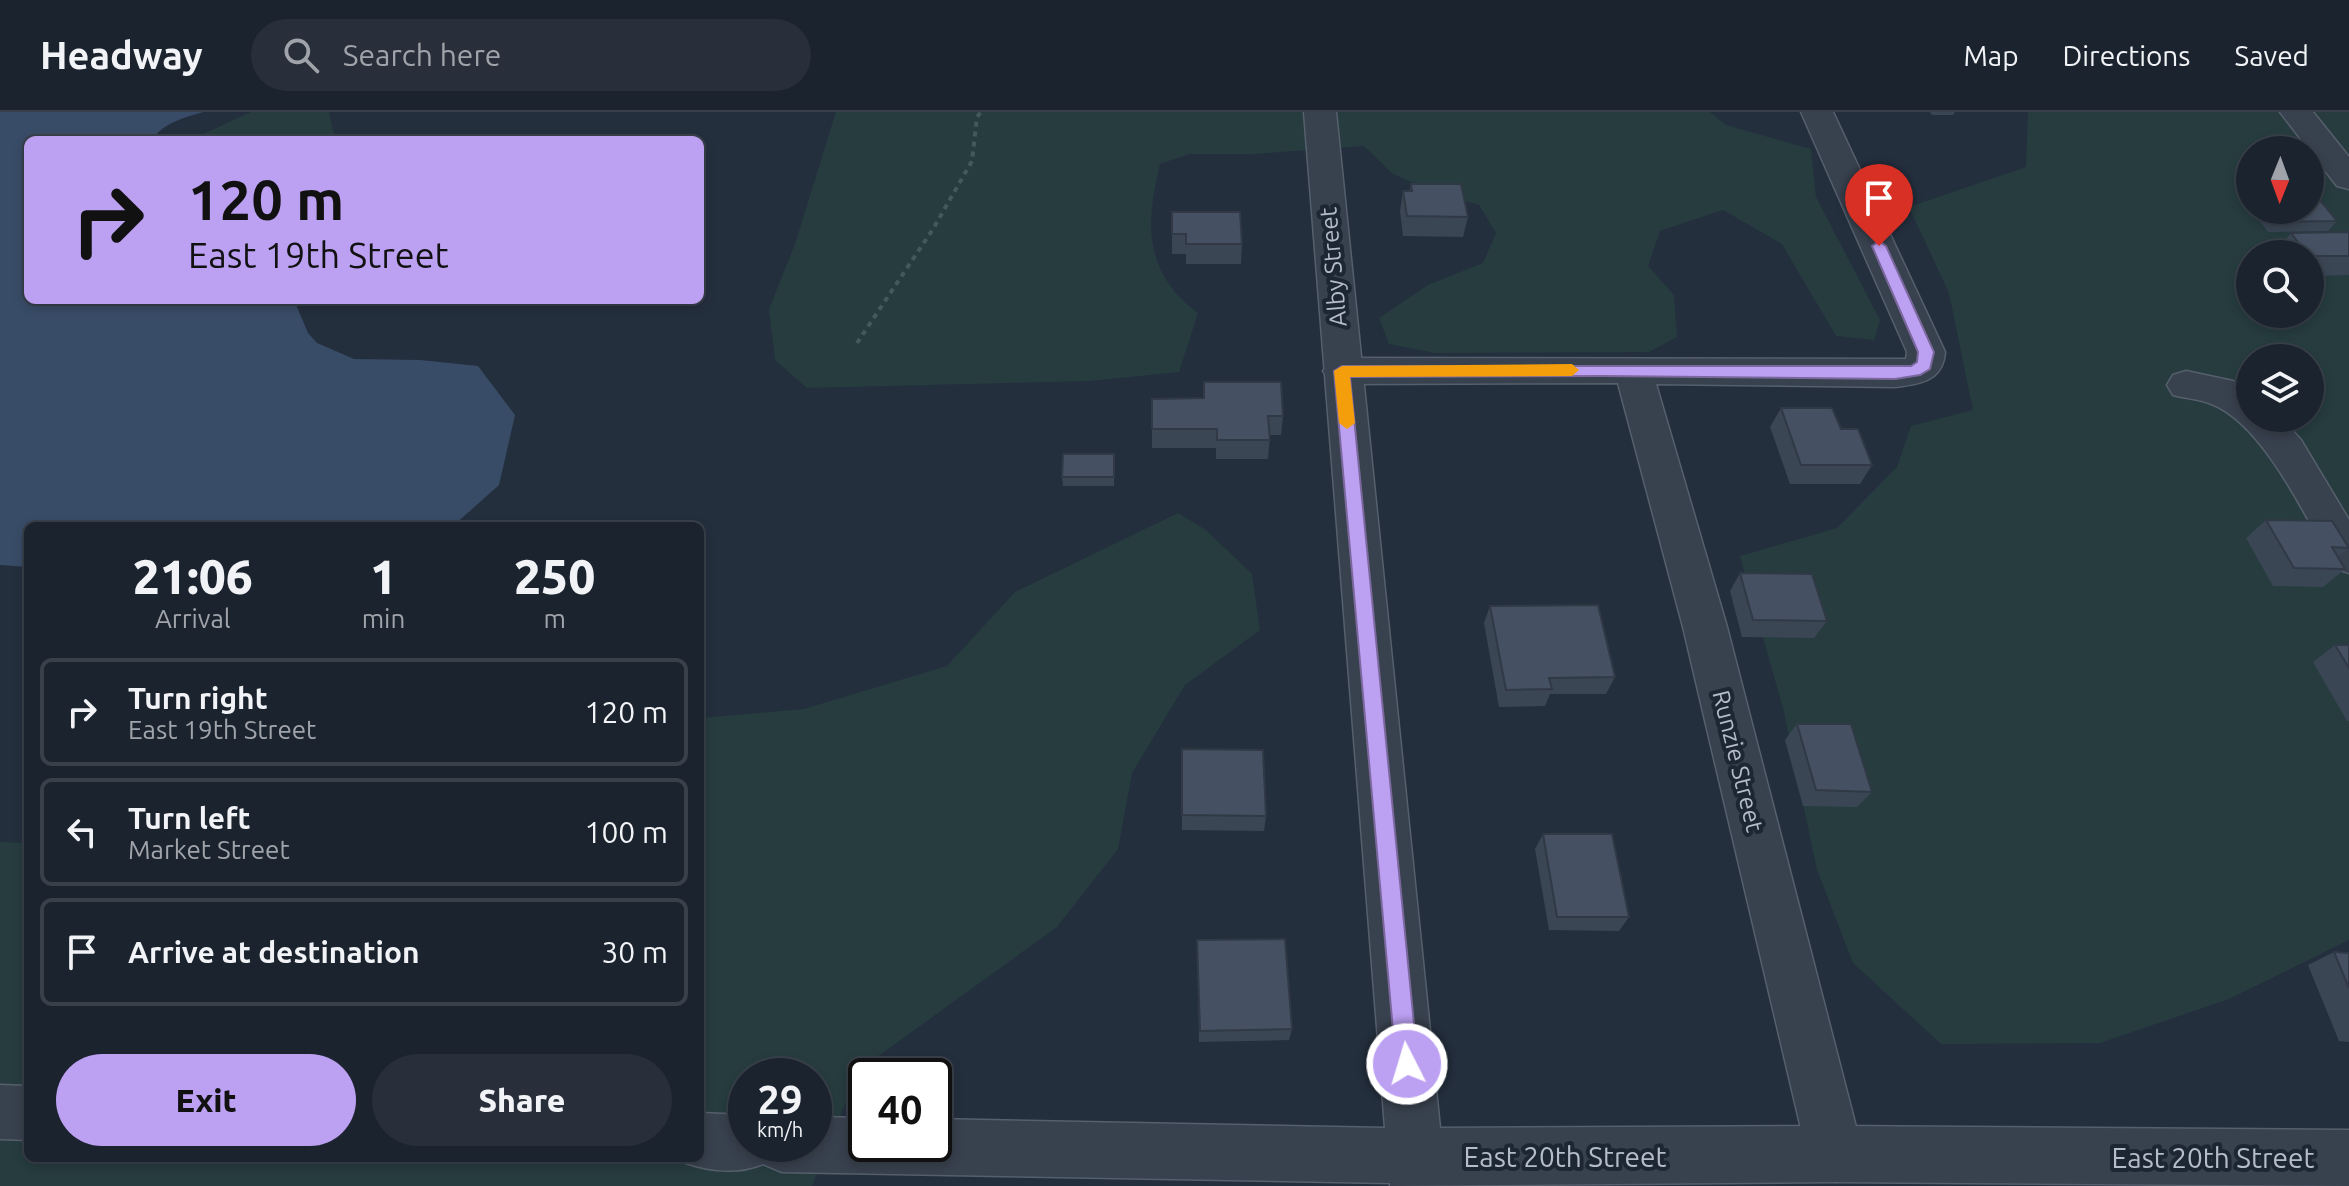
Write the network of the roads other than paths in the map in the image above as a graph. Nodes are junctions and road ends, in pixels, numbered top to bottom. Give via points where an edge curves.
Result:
1 (1320, 112) edge
2 (1817, 112) edge
3 (2296, 112) edge
4 (2349, 179) edge
5 (1633, 370) junction
6 (1342, 371) junction
7 (2186, 385) dead end
8 (2236, 401) edge
9 (2271, 432) edge
10 (2340, 542) edge
11 (0, 1112) edge
12 (24, 1113) edge
13 (704, 1141) edge
14 (728, 1142) edge
15 (832, 1146) edge
16 (1835, 1154) junction
17 (2349, 1158) edge
18 (1417, 1171) edge

1 - 6 street, Alby Street
2 - 5 street via 1916,326 1925,365 1895,374
3 - 4 street
5 - 6 street
5 - 16 street, Runzie Street via 1705,627
6 - 18 street, Alby Street
7 - 8 street via 2220,391
9 - 10 street via 2287,450
11 - 12 street
13 - 14 street
15 - 18 street, East 20th Street
16 - 17 street, East 20th Street
16 - 18 street, East 20th Street

